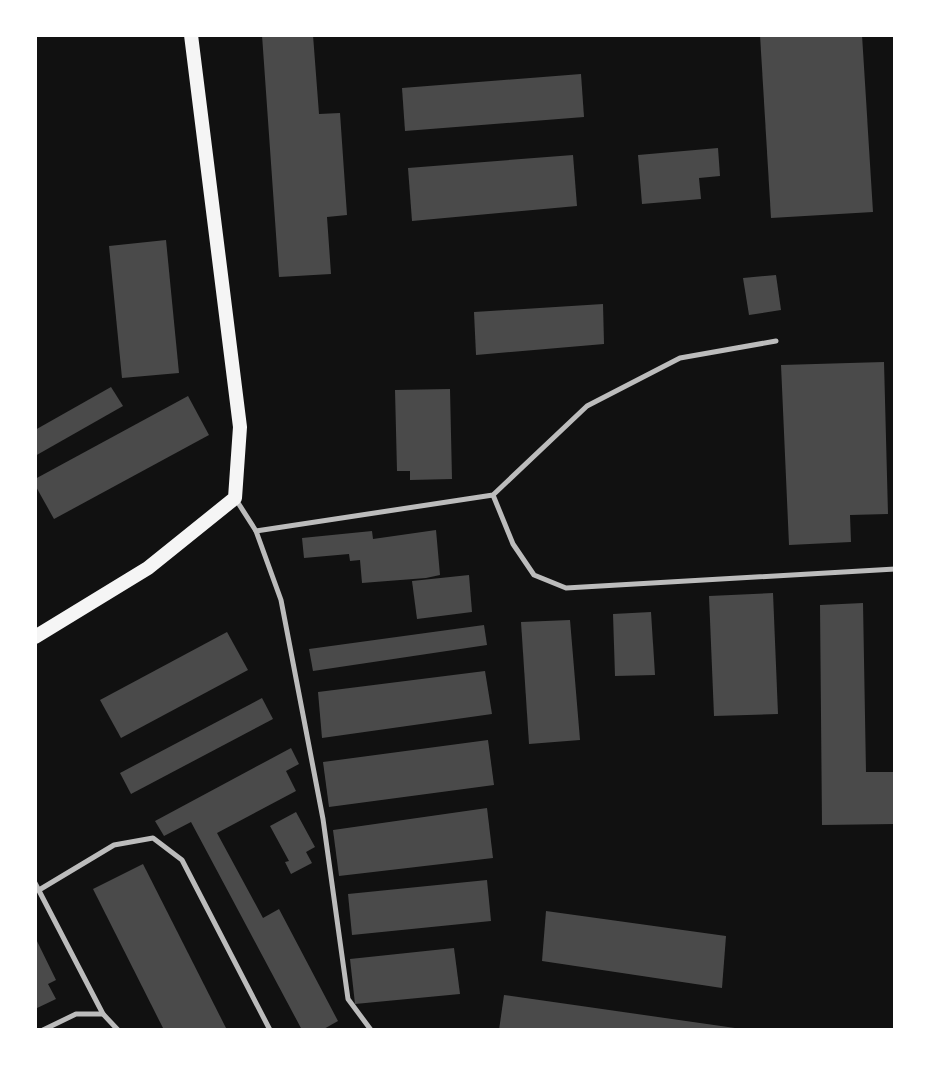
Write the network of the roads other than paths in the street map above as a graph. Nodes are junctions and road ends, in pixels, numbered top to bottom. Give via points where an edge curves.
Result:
1 (191, 35) edge
2 (776, 341) dead end
3 (493, 495) junction
4 (235, 498) junction
5 (256, 531) junction
6 (895, 569) edge
7 (35, 637) edge
8 (35, 883) edge
9 (39, 890) junction
10 (103, 1014) junction
11 (43, 1030) edge
12 (118, 1030) edge
13 (270, 1030) edge
14 (371, 1030) edge

1 - 4 main road via 240,427
2 - 3 lane via 680,359 587,407
3 - 5 lane
3 - 6 lane via 513,544 534,575 565,588
4 - 5 lane
4 - 7 main road via 148,568
5 - 14 lane via 281,600 323,819 348,999
8 - 9 lane
9 - 10 lane
9 - 13 lane via 114,845 153,838 181,860
10 - 11 lane via 76,1014
10 - 12 lane

